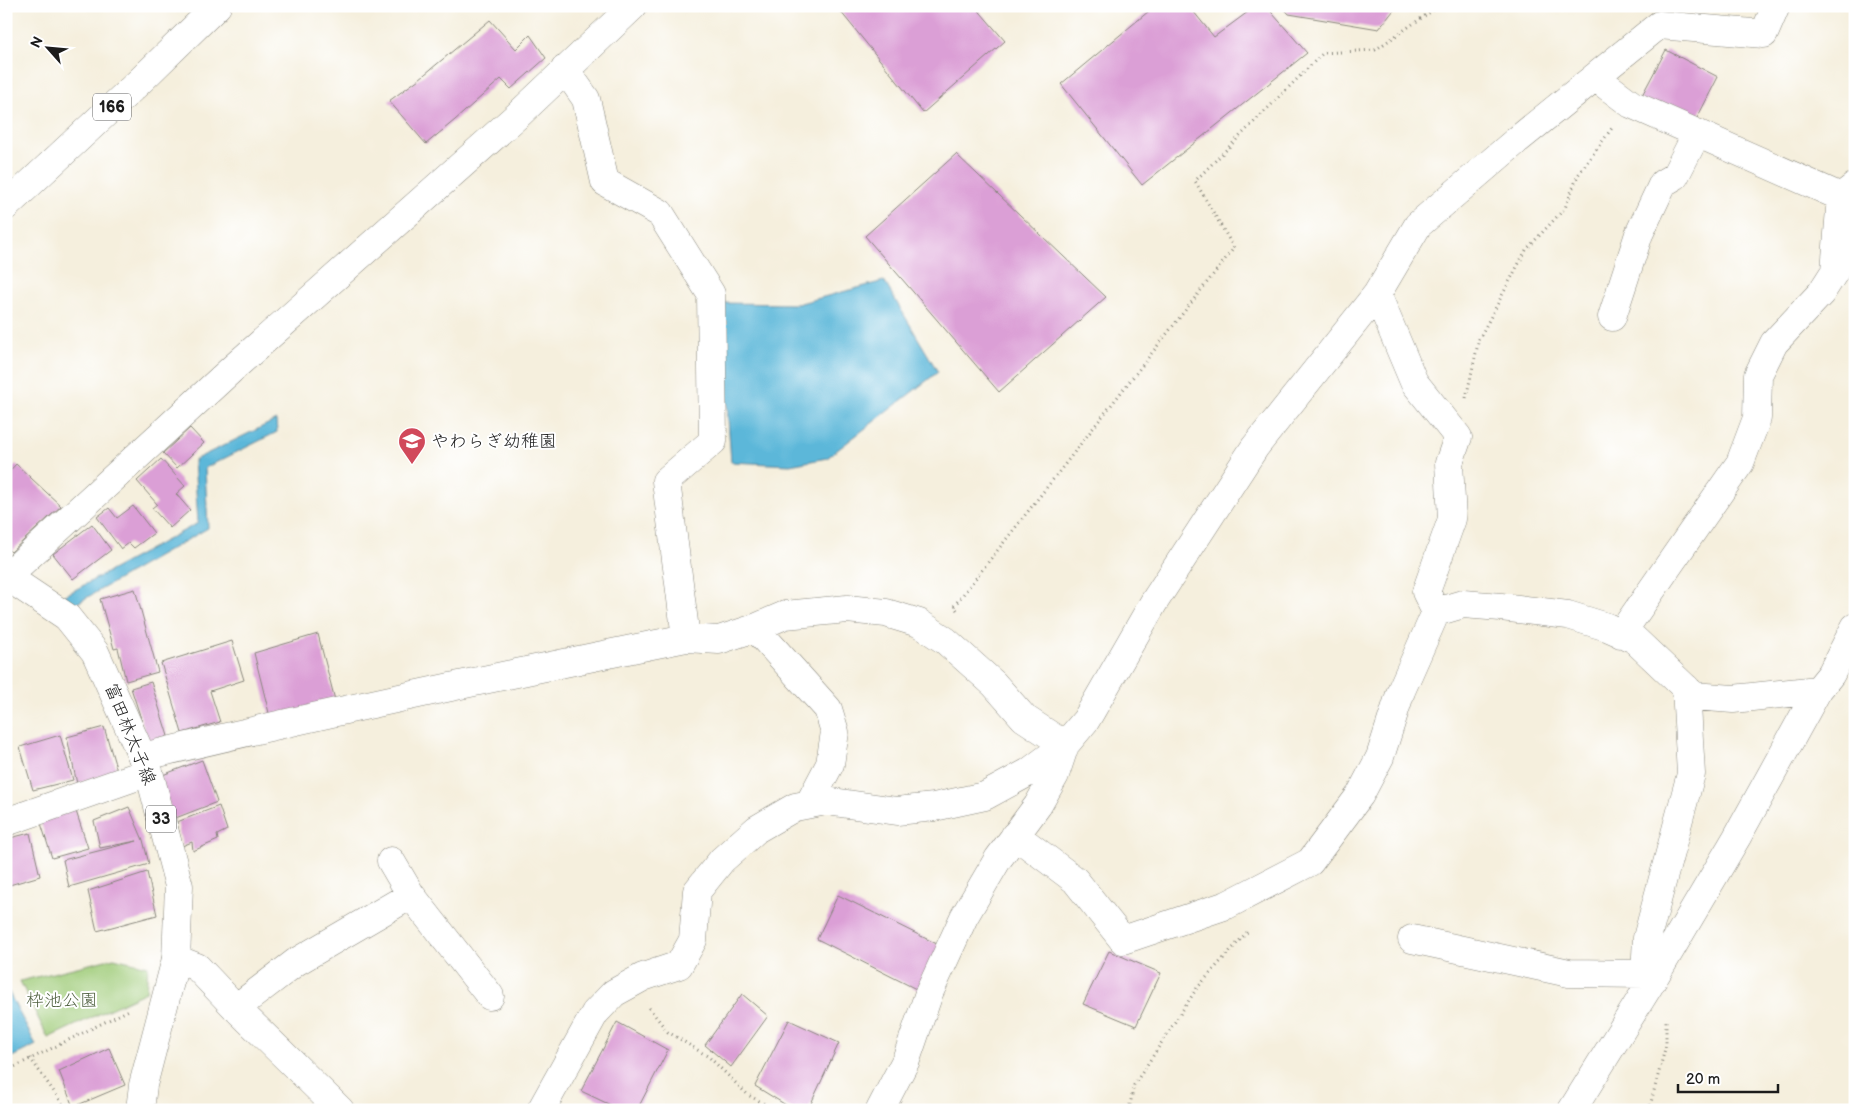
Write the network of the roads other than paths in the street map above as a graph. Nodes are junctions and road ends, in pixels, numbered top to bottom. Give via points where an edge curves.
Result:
1 (217, 6) edge
2 (633, 6) edge
3 (1776, 6) edge
4 (1659, 16) edge
5 (565, 69) junction
6 (1595, 77) junction
7 (1697, 134) junction
8 (1848, 191) edge
9 (6, 206) edge
10 (1377, 294) junction
11 (1612, 317) dead end
12 (7, 576) edge
13 (1436, 612) junction
14 (1855, 627) edge
15 (755, 628) junction
16 (1622, 634) junction
17 (686, 638) junction
18 (1835, 680) edge
19 (1686, 688) junction
20 (1064, 745) junction
21 (146, 764) junction
22 (809, 804) junction
23 (6, 822) edge
24 (1015, 835) junction
25 (391, 861) dead end
26 (410, 895) junction
27 (1412, 939) dead end
28 (176, 959) junction
29 (1649, 978) junction
30 (490, 996) dead end
31 (236, 1008) junction
32 (140, 1110) edge
33 (340, 1110) edge
34 (541, 1110) edge
35 (880, 1110) edge
36 (1572, 1110) edge

1 - 9 main road, 166
2 - 5 main road
3 - 4 main road via 1764,34
4 - 6 main road
5 - 12 main road
5 - 17 main road via 586,99 605,182 660,213 711,294 713,441 666,480
6 - 7 main road via 1631,104
6 - 10 main road via 1418,225
7 - 8 main road
7 - 11 main road via 1675,176 1663,183 1639,234
8 - 16 main road via 1834,270 1821,293 1774,343 1758,375 1757,418 1740,463
10 - 13 main road via 1414,382 1458,437 1449,463 1452,519 1426,592
10 - 20 main road via 1255,447 1154,602 1086,720
12 - 21 main road, 富田林太子線 / 33 via 67,617 95,652
13 - 16 main road via 1463,604 1501,607 1568,616
13 - 24 main road via 1401,691 1380,757 1360,796 1310,862 1226,905 1123,940 1076,880
14 - 18 main road
15 - 17 main road via 719,640
15 - 20 main road via 785,615 847,609 886,614 919,623 946,641 994,684 1024,718
15 - 22 main road via 828,709 835,732 830,764
16 - 19 main road via 1634,639
17 - 21 main road via 265,727
18 - 19 main road via 1733,699 1694,696
18 - 29 main road
19 - 29 main road via 1691,774 1647,938
20 - 22 main road via 1029,772 985,796 943,806 897,811 826,801
20 - 24 main road via 1055,775
21 - 23 main road
21 - 28 main road, 富田林太子線 / 33 via 179,886
22 - 34 main road via 756,829 722,860 697,891 693,940 679,965 643,977 614,993 595,1014
24 - 35 main road via 964,917 929,994 906,1060
25 - 26 main road
26 - 30 main road
26 - 31 main road via 296,962
27 - 29 main road via 1569,973
28 - 31 main road via 197,967
28 - 32 main road, 富田林太子線 / 33 via 143,1085
29 - 36 main road
31 - 33 main road

